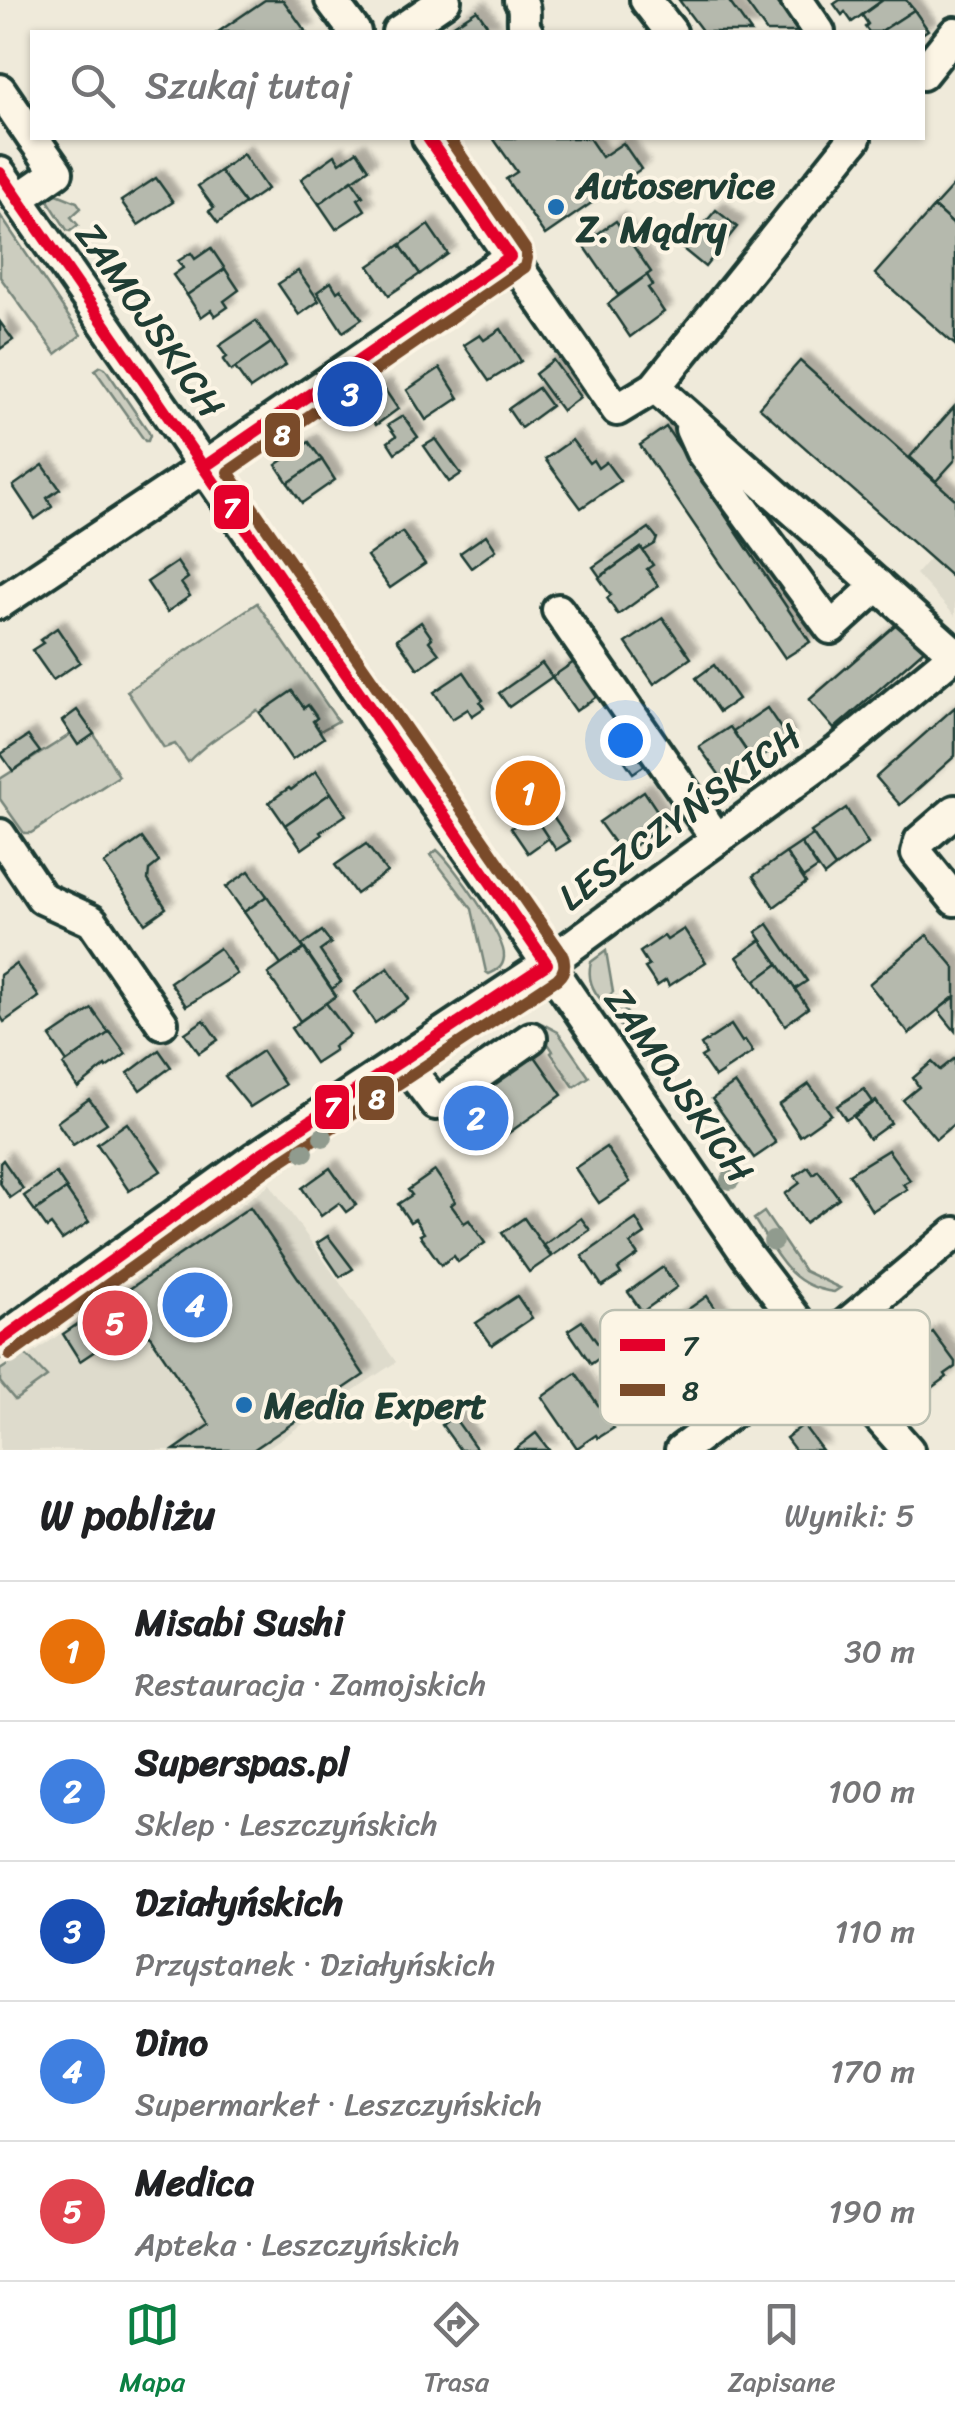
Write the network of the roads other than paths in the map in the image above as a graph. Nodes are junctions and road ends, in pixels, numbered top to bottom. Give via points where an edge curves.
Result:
1 (331, 0) edge
2 (444, 0) edge
3 (646, 0) edge
4 (797, 0) edge
5 (354, 30) edge
6 (401, 30) edge
7 (668, 30) edge
8 (819, 30) edge
9 (955, 33) edge
10 (925, 70) edge
11 (0, 90) edge
12 (30, 133) edge
13 (35, 140) edge
14 (429, 140) edge
15 (853, 140) edge
16 (0, 174) edge
17 (18, 199) junction
18 (510, 257) junction
19 (655, 387) junction
20 (684, 413) junction
21 (204, 467) junction
22 (878, 586) junction
23 (0, 603) edge
24 (558, 610) dead end
25 (955, 654) edge
26 (955, 811) edge
27 (0, 835) edge
28 (717, 839) junction
29 (955, 900) edge
30 (546, 964) junction
31 (162, 1024) dead end
32 (530, 1038) dead end
33 (402, 1060) junction
34 (955, 1233) edge
35 (789, 1310) edge
36 (863, 1310) edge
37 (0, 1341) edge
38 (715, 1425) edge
39 (886, 1425) edge
40 (682, 1450) edge
41 (908, 1450) edge

1 - 5 street
2 - 6 street
3 - 7 street
4 - 8 street
9 - 10 street
11 - 12 street
13 - 17 street via 57,172
14 - 18 street
15 - 19 street
16 - 17 street, ZAMOJSKICH
17 - 21 street, ZAMOJSKICH
18 - 19 street via 617,410
18 - 21 street
19 - 20 street
20 - 22 street
20 - 22 street via 701,452 831,628
21 - 23 street
21 - 30 street, ZAMOJSKICH
22 - 25 street
24 - 28 street
25 - 28 street, LESZCZYŃSKICH
26 - 29 street via 920,841 917,853
27 - 31 street via 42,898 92,921
28 - 30 street, LESZCZYŃSKICH
30 - 33 street, LESZCZYŃSKICH
30 - 35 street, ZAMOJSKICH
32 - 33 street via 436,1104
33 - 37 street, LESZCZYŃSKICH
34 - 36 street
38 - 40 street
39 - 41 street, ZAMOJSKICH

